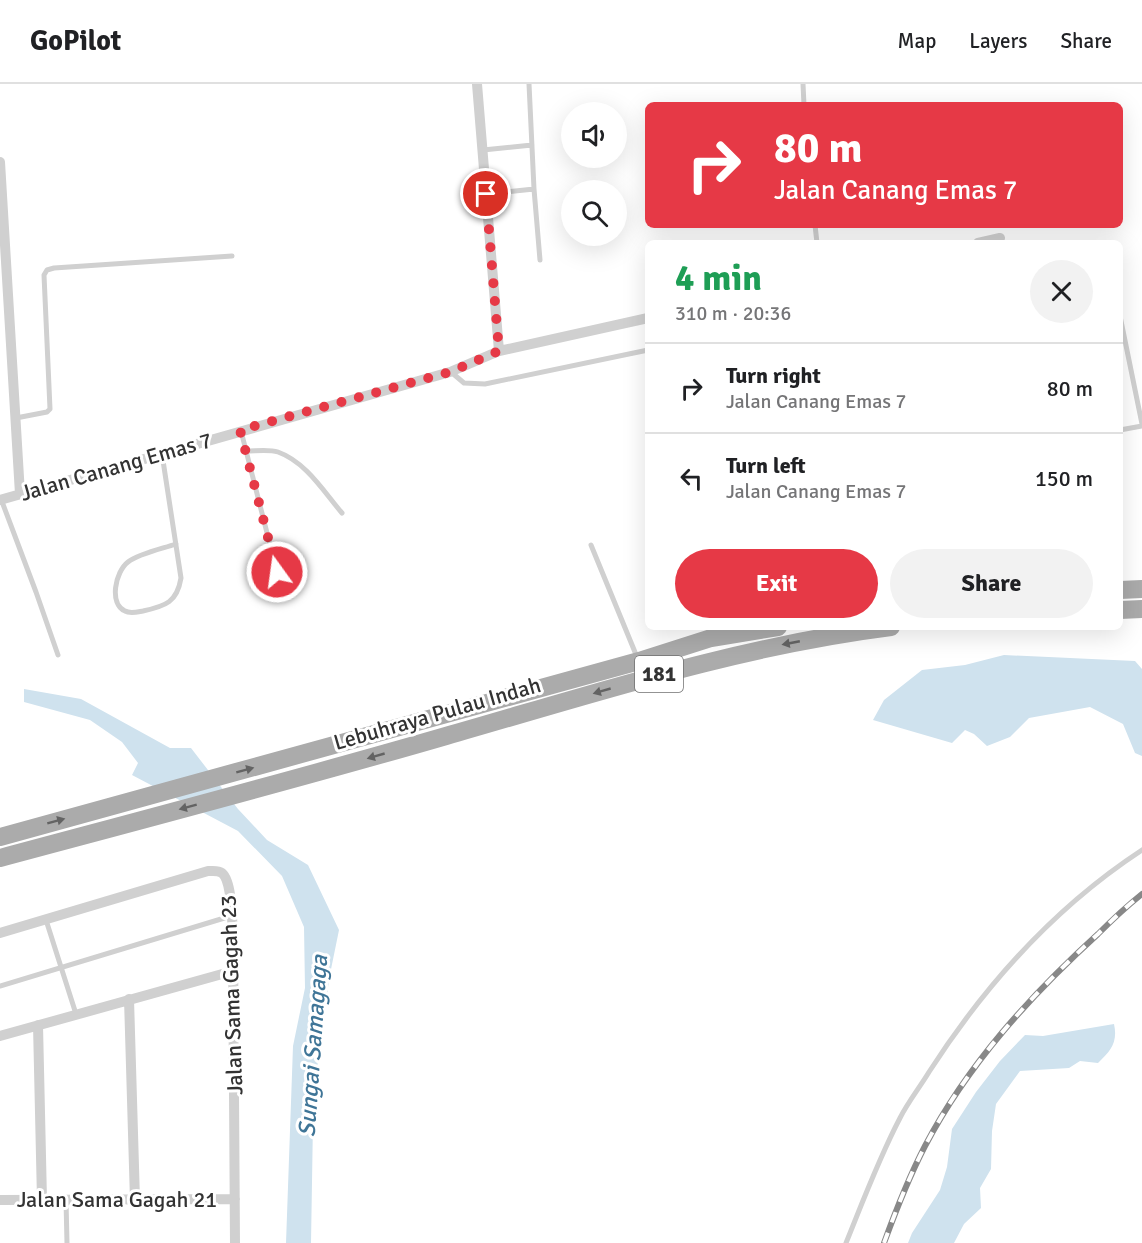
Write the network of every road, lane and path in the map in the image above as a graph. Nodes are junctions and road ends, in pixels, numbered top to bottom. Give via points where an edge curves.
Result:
1 (477, 84) edge
2 (528, 84) edge
3 (803, 84) edge
4 (804, 102) edge
5 (532, 145) junction
6 (482, 150) junction
7 (0, 162) edge
8 (534, 189) junction
9 (486, 194) junction
10 (1000, 238) dead end
11 (991, 240) edge
12 (231, 256) dead end
13 (540, 260) dead end
14 (645, 319) edge
15 (1123, 331) edge
16 (499, 351) junction
17 (645, 351) edge
18 (450, 372) junction
19 (16, 418) junction
20 (1142, 425) edge
21 (1123, 429) edge
22 (240, 430) junction
23 (246, 451) junction
24 (162, 454) junction
25 (20, 494) junction
26 (1, 500) edge
27 (342, 513) dead end
28 (176, 544) junction
29 (591, 544) dead end
30 (277, 572) dead end
31 (1142, 589) edge
32 (1123, 590) edge
33 (1142, 609) edge
34 (1123, 610) edge
35 (738, 630) edge
36 (873, 630) edge
37 (711, 632) edge
38 (57, 655) dead end
39 (639, 662) junction
40 (0, 837) edge
41 (1142, 850) edge
42 (0, 858) edge
43 (231, 916) junction
44 (46, 920) junction
45 (0, 933) edge
46 (61, 967) junction
47 (233, 971) junction
48 (0, 986) edge
49 (129, 999) junction
50 (76, 1014) junction
51 (38, 1025) junction
52 (0, 1036) edge
53 (235, 1198) junction
54 (0, 1200) edge
55 (42, 1200) junction
56 (66, 1200) junction
57 (135, 1200) junction
58 (67, 1243) edge
59 (236, 1243) edge
60 (846, 1243) edge

1 - 6 street
2 - 5 lane
3 - 4 lane
5 - 6 lane
5 - 8 lane
6 - 9 street
7 - 19 street
8 - 9 lane
8 - 13 lane
9 - 16 street
10 - 11 street
12 - 19 lane via 47,270 44,275 50,409
14 - 16 street, Jalan Canang Emas 7
15 - 20 lane
16 - 18 street, Jalan Canang Emas 7
17 - 18 lane via 485,384 464,383
18 - 22 street, Jalan Canang Emas 7
19 - 25 street
20 - 21 lane
22 - 23 lane
22 - 24 street, Jalan Canang Emas 7
23 - 27 lane via 277,451 290,458 309,473
23 - 30 lane
24 - 25 street, Jalan Canang Emas 7
24 - 28 lane
25 - 26 street, Jalan Canang Emas 7
26 - 38 lane
28 - 28 lane via 130,560 120,570 115,583 120,608 133,613 161,607 174,599 181,578
29 - 39 lane
31 - 32 main road
33 - 34 main road
35 - 37 main road, Lebuhraya Pulau Indah / 181
36 -> 42 main road, Lebuhraya Pulau Indah / 181 via 767,648 669,672
37 - 39 main road, Lebuhraya Pulau Indah / 181
40 -> 39 main road, Lebuhraya Pulau Indah / 181
41 - 60 lane via 1071,903 1014,959 975,1005 900,1116
43 - 44 street, Jalan Sama Gagah 23 via 226,878 216,870
43 - 46 lane
43 - 47 street, Jalan Sama Gagah 23
44 - 45 street, Jalan Sama Gagah 23
44 - 46 lane
46 - 48 lane
46 - 50 lane
47 - 49 street
47 - 53 street, Jalan Sama Gagah 23
49 - 50 street
49 - 57 street
50 - 51 street
51 - 52 street
51 - 55 street
53 - 57 street, Jalan Sama Gagah 21
53 - 59 street, Jalan Sama Gagah 23
54 - 55 street, Jalan Sama Gagah 21
55 - 56 street, Jalan Sama Gagah 21
56 - 57 street, Jalan Sama Gagah 21
56 - 58 lane

